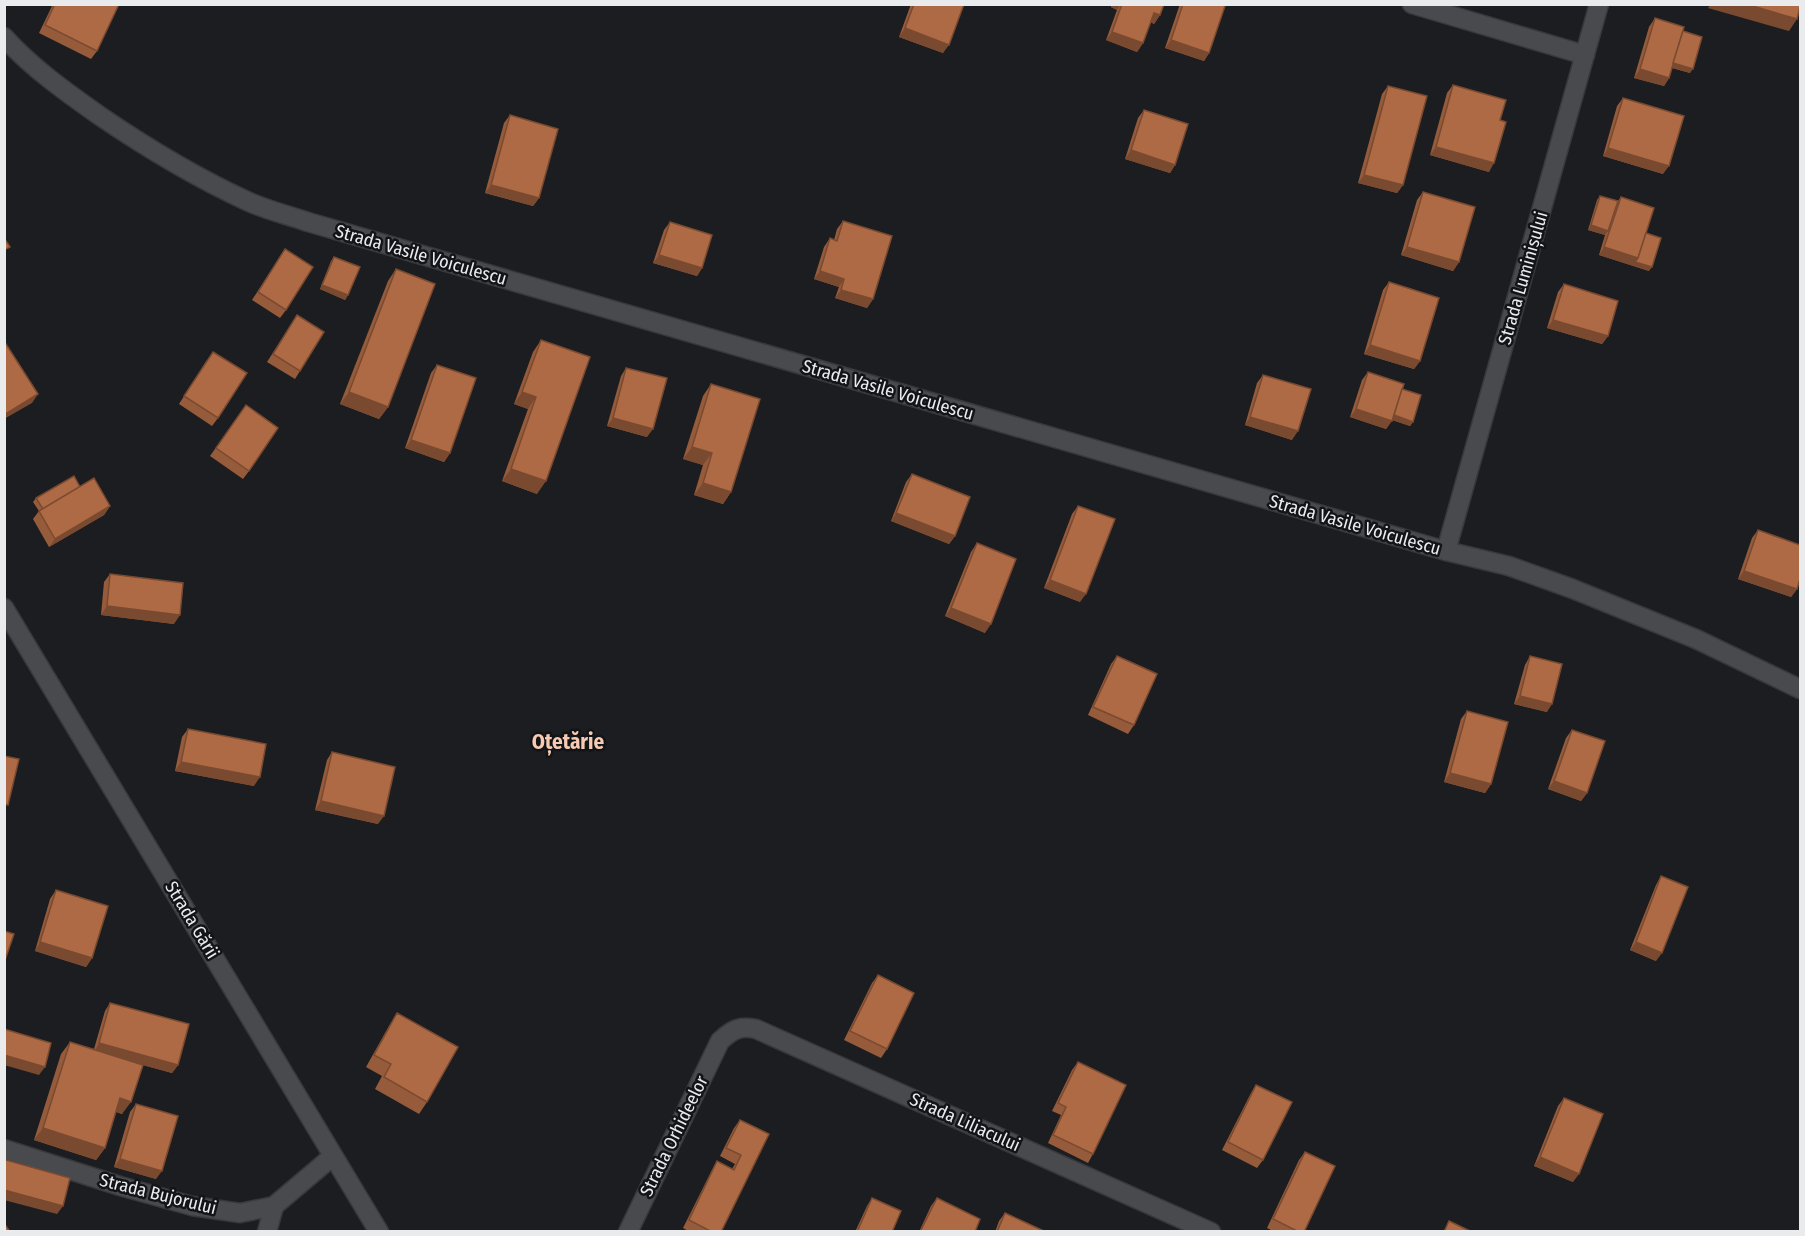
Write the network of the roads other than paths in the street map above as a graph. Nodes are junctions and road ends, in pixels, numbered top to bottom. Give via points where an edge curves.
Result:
1 (1412, 4) edge
2 (1599, 4) edge
3 (4, 37) edge
4 (1585, 55) junction
5 (1446, 551) junction
6 (4, 608) edge
7 (1800, 689) edge
8 (720, 1041) joint
9 (4, 1149) edge
10 (333, 1156) junction
11 (274, 1206) junction
12 (267, 1232) edge
13 (379, 1232) edge
14 (628, 1232) edge
15 (1211, 1232) edge

1 - 4 street
2 - 4 street, Strada Luminișului
3 - 5 street, Strada Vasile Voiculescu via 65,92 110,123 184,170 249,202
4 - 5 street, Strada Luminișului
5 - 7 street, Strada Vasile Voiculescu via 1509,566 1573,590 1696,639
6 - 10 street, Strada Gării
8 - 14 street, Strada Orhideelor
8 - 15 street, Strada Liliacului via 737,1028 756,1029
9 - 11 street, Strada Bujorului via 192,1206 240,1213
10 - 11 street, Strada Bujorului
10 - 13 street, Strada Gării
11 - 12 street

